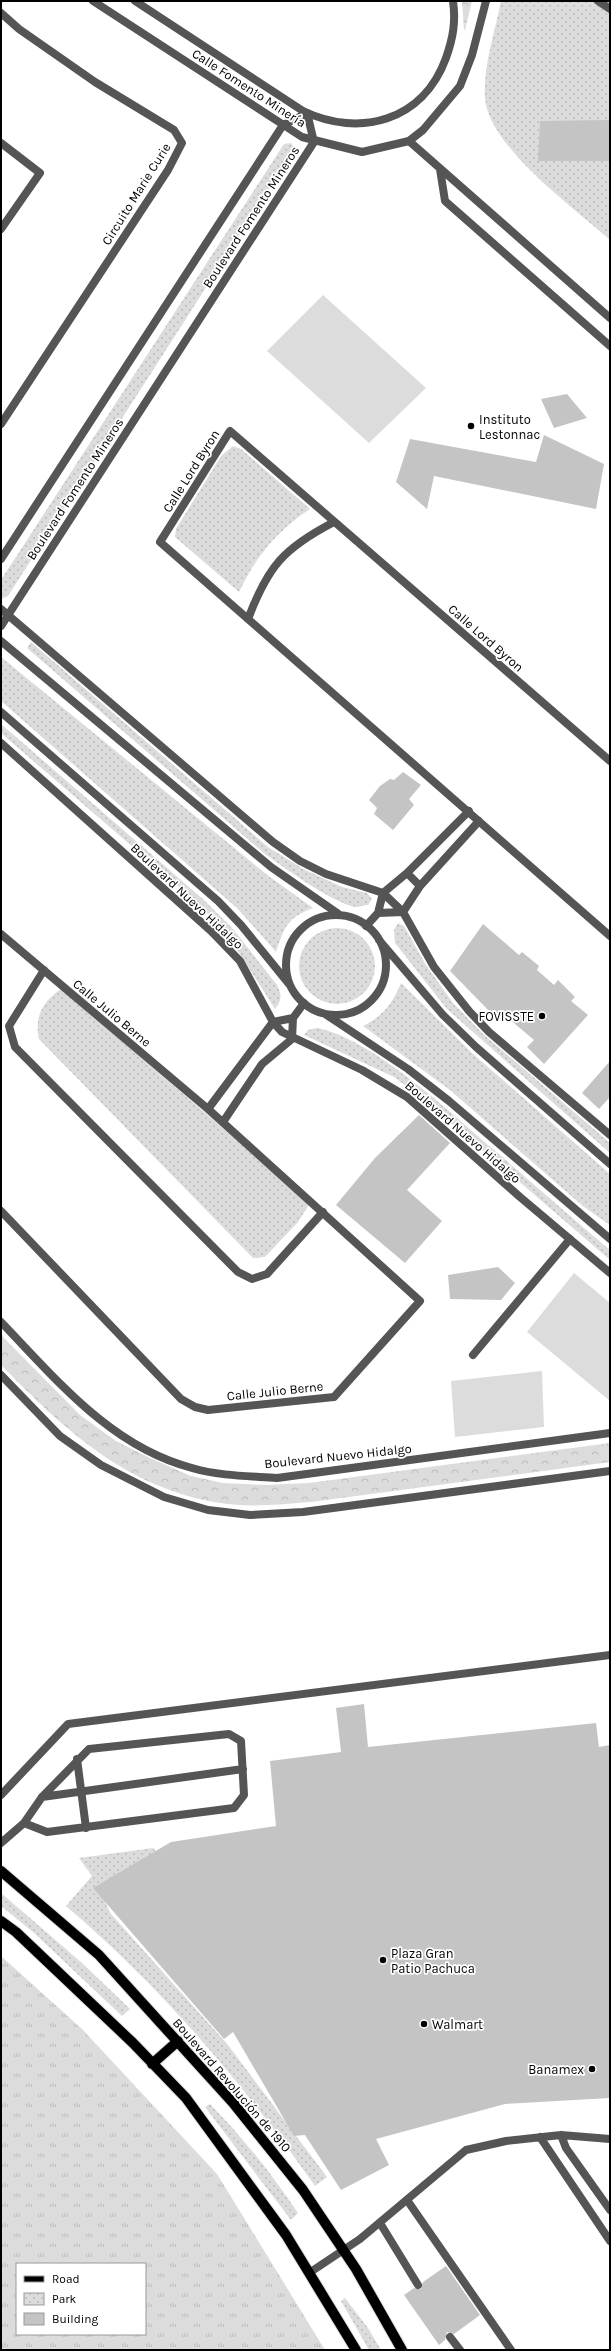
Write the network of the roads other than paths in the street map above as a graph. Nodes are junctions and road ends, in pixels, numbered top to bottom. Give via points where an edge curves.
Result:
1 (93, 1) edge
2 (134, 1) edge
3 (453, 1) edge
4 (486, 1) edge
5 (598, 1) edge
6 (610, 9) edge
7 (1, 13) edge
8 (307, 113) junction
9 (283, 125) junction
10 (409, 141) junction
11 (314, 142) junction
12 (1, 143) edge
13 (440, 169) junction
14 (1, 229) edge
15 (610, 318) edge
16 (610, 346) edge
17 (1, 424) edge
18 (334, 522) junction
19 (1, 559) edge
20 (1, 609) edge
21 (8, 615) junction
22 (248, 619) junction
23 (1, 626) edge
24 (1, 641) edge
25 (1, 712) edge
26 (1, 743) edge
27 (610, 761) edge
28 (469, 812) junction
29 (479, 821) junction
30 (408, 873) junction
31 (420, 886) junction
32 (383, 893) junction
33 (403, 912) junction
34 (378, 913) junction
35 (340, 915) junction
36 (366, 926) junction
37 (1, 934) edge
38 (610, 936) edge
39 (379, 940) junction
40 (44, 970) junction
41 (289, 984) junction
42 (304, 1003) junction
43 (325, 1014) junction
44 (293, 1018) junction
45 (273, 1022) junction
46 (292, 1039) junction
47 (250, 1054) junction
48 (262, 1064) junction
49 (208, 1109) junction
50 (223, 1122) junction
51 (610, 1135) edge
52 (610, 1164) edge
53 (1, 1211) edge
54 (323, 1212) junction
55 (570, 1239) junction
56 (610, 1239) edge
57 (610, 1273) edge
58 (1, 1322) edge
59 (473, 1355) dead end
60 (1, 1375) edge
61 (610, 1433) edge
62 (610, 1471) edge
63 (610, 1656) edge
64 (77, 1759) junction
65 (243, 1769) junction
66 (82, 1790) junction
67 (1, 1795) edge
68 (42, 1797) junction
69 (24, 1823) junction
70 (86, 1828) junction
71 (1, 1843) edge
72 (1, 1872) edge
73 (1, 1921) edge
74 (178, 2041) junction
75 (152, 2064) junction
76 (561, 2135) junction
77 (540, 2137) junction
78 (610, 2139) edge
79 (407, 2200) junction
80 (610, 2210) edge
81 (380, 2223) junction
82 (610, 2241) edge
83 (344, 2250) junction
84 (309, 2273) junction
85 (418, 2285) dead end
86 (450, 2337) dead end
87 (356, 2350) edge
88 (402, 2350) edge
89 (460, 2350) edge
90 (511, 2350) edge

1 - 9 street, Calle Fomento Minería
2 - 8 street, Calle Fomento Minería
3 - 8 street, Calle Fomento Minería via 454,31 442,68 422,97 408,109 389,118 356,124 327,121
4 - 10 street, Calle Fomento Minería via 472,55 460,86 423,130
5 - 6 street
7 - 17 street, Circuito Marie Curie via 19,30 95,82 174,130 182,143 168,170
8 - 9 street, Boulevard Fomento Mineros
8 - 11 street, Boulevard Fomento Mineros
9 - 11 street, Calle Fomento Minería
9 - 19 street, Boulevard Fomento Mineros
10 - 11 street, Calle Fomento Minería via 362,152
10 - 13 street
11 - 21 street, Boulevard Fomento Mineros
12 - 14 street via 40,173
13 - 15 street
13 - 16 street via 445,201
18 - 22 street via 305,537 280,559 260,587
18 - 22 street, Calle Lord Byron via 230,431 160,542
18 - 27 street, Calle Lord Byron
20 - 21 street
21 - 23 street, Boulevard Fomento Mineros
21 - 32 street via 273,842 300,861 326,874
22 - 28 street, Calle Lord Byron
24 - 35 street via 271,867
25 - 41 street, Boulevard Nuevo Hidalgo via 218,902 241,925
26 - 45 street, Boulevard Nuevo Hidalgo via 211,931 240,962
28 - 29 street, Calle Lord Byron
28 - 30 street
29 - 31 street
29 - 38 street, Calle Lord Byron
30 - 31 street
30 - 32 street
31 - 33 street
32 - 33 street
32 - 34 street
33 - 34 street
33 - 51 street via 434,967 469,1011 489,1032
34 - 36 street
35 - 36 street
35 - 41 street via 322,917 298,932 286,957
36 - 39 street
37 - 40 street, Calle Julio Berne
39 - 43 street via 383,949 385,968 376,994 370,1002 354,1012
39 - 52 street via 443,1015 476,1047
40 - 49 street, Calle Julio Berne
40 - 54 street via 9,1026 15,1046 238,1272 252,1279 267,1274
41 - 42 street
42 - 43 street
42 - 44 street
43 - 56 street, Boulevard Nuevo Hidalgo via 408,1069 450,1101
44 - 45 street
44 - 46 street
45 - 46 street, Boulevard Nuevo Hidalgo
45 - 47 street
46 - 48 street
46 - 55 street, Boulevard Nuevo Hidalgo via 362,1070 407,1097
47 - 48 street
47 - 49 street
48 - 50 street
49 - 50 street, Calle Julio Berne
50 - 54 street, Calle Julio Berne
53 - 54 street, Calle Julio Berne via 181,1399 195,1407 208,1410 334,1397 420,1301
55 - 57 street, Boulevard Nuevo Hidalgo
55 - 59 street
58 - 61 street, Boulevard Nuevo Hidalgo via 84,1407 126,1439 160,1457 192,1468 235,1476 277,1478
60 - 62 street via 60,1436 101,1465 164,1497 208,1510 250,1514 303,1512
63 - 67 street via 68,1724
64 - 65 street via 89,1749 229,1734 241,1742
64 - 66 street
64 - 68 street
65 - 66 street
65 - 70 street via 244,1795 234,1808
66 - 68 street
66 - 70 street
68 - 69 street
69 - 70 street via 48,1832
69 - 71 street
72 - 74 main road, Boulevard Revolución de 1910 via 99,1955
73 - 75 main road
74 - 75 main road
74 - 83 main road, Boulevard Revolución de 1910 via 234,2104 303,2190
75 - 84 main road via 190,2104 286,2235
76 - 77 street
76 - 78 street
76 - 80 street via 566,2148
77 - 79 street via 506,2140 466,2150
77 - 82 street
79 - 81 street
79 - 90 street
81 - 83 street
81 - 85 street
83 - 84 street
83 - 88 main road, Boulevard Revolución de 1910
84 - 87 main road
86 - 89 street

